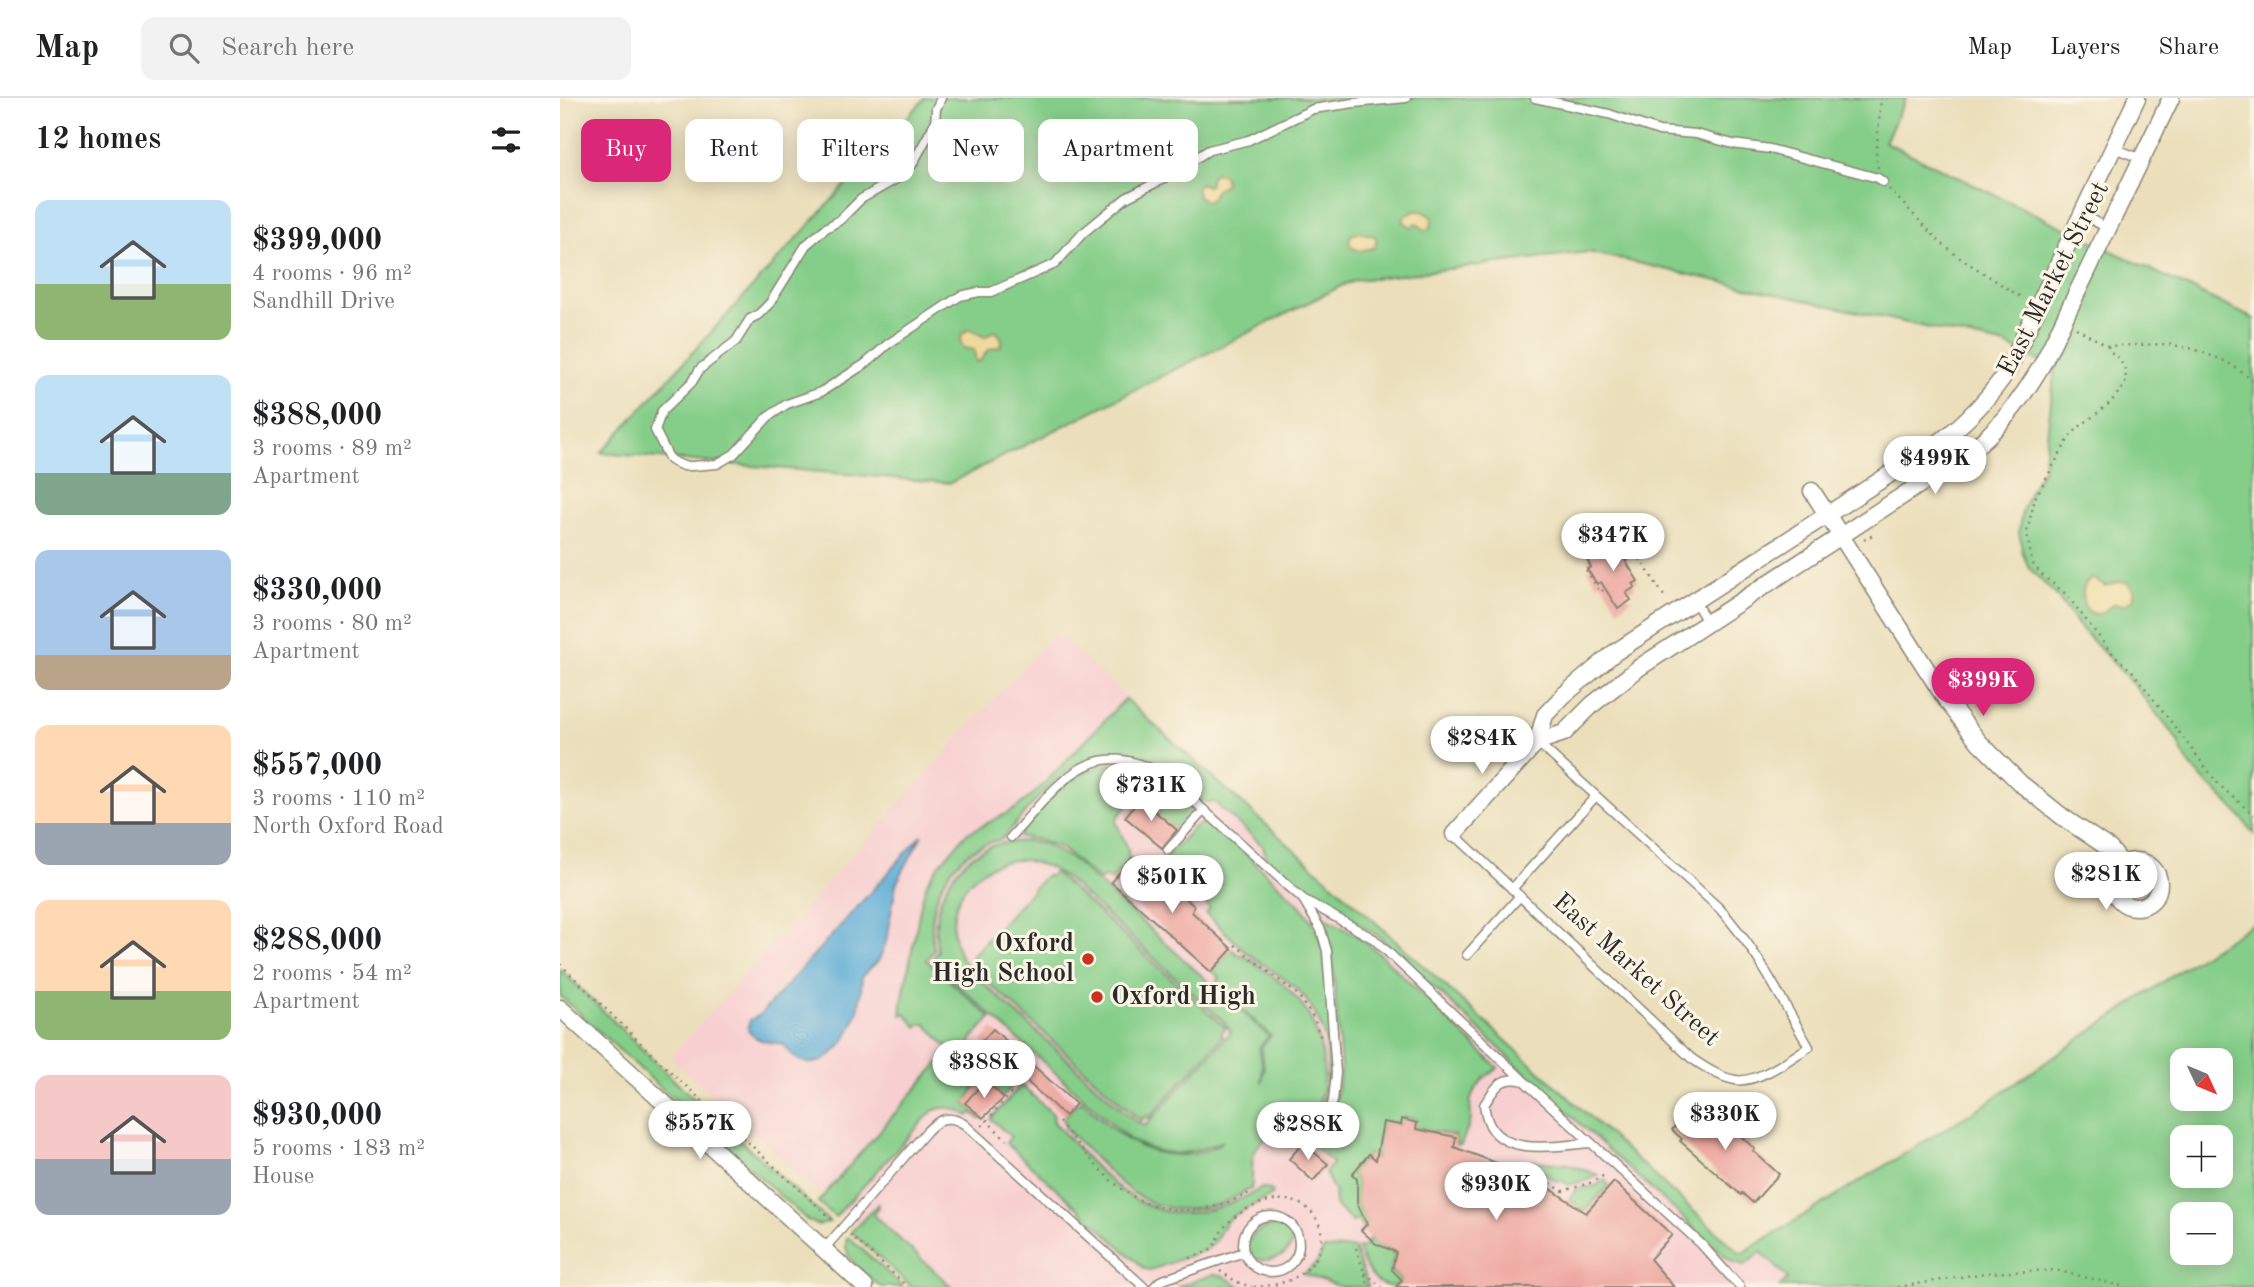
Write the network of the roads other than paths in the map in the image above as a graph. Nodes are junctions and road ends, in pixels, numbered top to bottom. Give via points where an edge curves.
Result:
1 (941, 98) edge
2 (1406, 98) edge
3 (1535, 98) edge
4 (2137, 98) edge
5 (2171, 98) edge
6 (2114, 148) junction
7 (2142, 159) junction
8 (1883, 181) road end
9 (2082, 215) junction
10 (2108, 228) junction
11 (1812, 491) dead end
12 (1827, 515) junction
13 (1840, 536) junction
14 (1694, 600) junction
15 (1707, 622) junction
16 (1537, 742) junction
17 (1596, 796) junction
18 (1203, 810) junction
19 (1454, 834) joint
20 (1011, 837) dead end
21 (1168, 850) dead end
22 (2123, 864) dead end
23 (1512, 889) junction
24 (1520, 896) junction
25 (1303, 899) junction
26 (1467, 955) dead end
27 (560, 1008) edge
28 (1524, 1081) junction
29 (1307, 1138) dead end
30 (1590, 1143) junction
31 (824, 1249) junction
32 (1244, 1252) junction
33 (865, 1287) edge
34 (1144, 1287) edge
35 (1154, 1287) edge
36 (1740, 1287) edge

1 - 2 lane via 935,123 912,165 861,199 806,245 770,303 662,411 655,430 670,460 683,466 717,464 734,454 768,416 786,404 821,392 960,296 991,292 1055,264 1083,233 1126,198 1209,150 1249,140 1312,109
3 - 8 lane via 1609,114 1659,131 1770,149
4 - 6 street, East Market Street
5 - 7 street, East Market Street
6 - 7 lane
6 - 9 street, East Market Street
7 - 10 street, East Market Street
9 - 10 lane
9 - 12 street, East Market Street via 2008,370 1977,411 1941,441
10 - 13 street, East Market Street via 2043,363 1996,429 1965,455
11 - 12 street
12 - 13 street
12 - 14 street, East Market Street
13 - 15 street, East Market Street
13 - 22 street via 1947,702 1979,742 2020,783 2110,849
14 - 15 lane
14 - 16 street, East Market Street via 1614,653 1564,695 1545,715
15 - 16 street, East Market Street via 1616,684 1564,733
16 - 17 lane, East Market Street
16 - 19 street, East Market Street
17 - 23 lane
17 - 24 lane, East Market Street via 1737,927 1809,1047 1761,1076 1737,1081 1713,1072 1691,1058
18 - 20 lane via 1149,767 1130,760 1104,759 1081,767 1062,781
18 - 21 lane
18 - 25 lane
19 - 23 lane, East Market Street
23 - 24 lane, East Market Street
24 - 26 lane
25 - 28 lane via 1374,939
25 - 29 lane via 1327,951 1336,1073 1326,1122 1320,1132
27 - 31 street
28 - 30 lane
28 - 30 lane via 1511,1078 1498,1084 1484,1105 1488,1124 1504,1141 1532,1147
30 - 36 lane via 1701,1244
31 - 33 street
31 - 34 lane via 927,1131 947,1118 964,1124
32 - 32 lane via 1254,1267 1280,1271 1298,1252 1297,1234 1285,1220 1258,1220 1245,1234
32 - 35 lane

